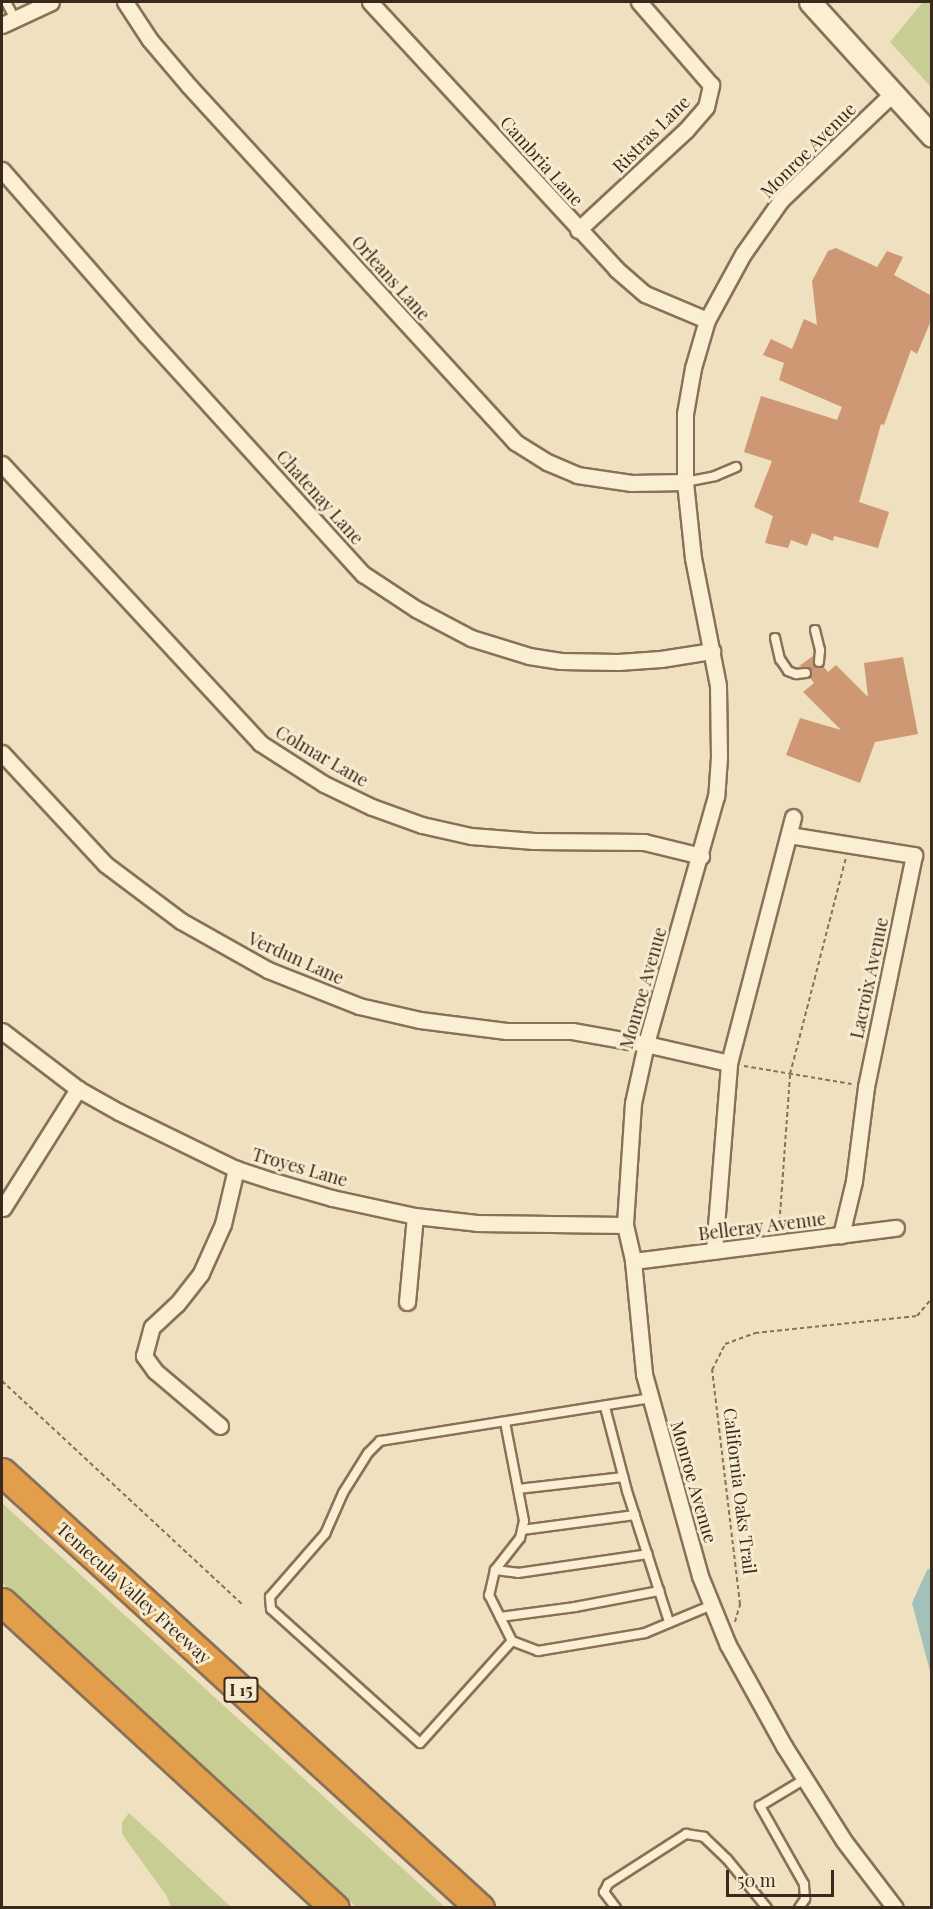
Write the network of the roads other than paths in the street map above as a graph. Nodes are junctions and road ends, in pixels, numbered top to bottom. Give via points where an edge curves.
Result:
1 (6, 2) edge
2 (51, 2) edge
3 (125, 2) edge
4 (370, 2) edge
5 (639, 2) edge
6 (810, 2) edge
7 (8, 22) edge
8 (893, 93) junction
9 (932, 136) edge
10 (2, 170) edge
11 (578, 230) junction
12 (707, 320) junction
13 (2, 464) edge
14 (736, 467) dead end
15 (685, 482) junction
16 (815, 630) dead end
17 (776, 638) dead end
18 (712, 651) junction
19 (819, 662) dead end
20 (806, 673) dead end
21 (2, 753) edge
22 (793, 817) dead end
23 (789, 835) junction
24 (701, 856) junction
25 (2, 1031) edge
26 (646, 1044) junction
27 (729, 1064) junction
28 (78, 1089) junction
29 (236, 1169) junction
30 (3, 1208) dead end
31 (415, 1216) junction
32 (625, 1225) junction
33 (896, 1228) dead end
34 (841, 1235) junction
35 (714, 1251) junction
36 (633, 1261) junction
37 (407, 1302) dead end
38 (651, 1398) junction
39 (605, 1407) junction
40 (505, 1422) junction
41 (220, 1426) dead end
42 (2, 1472) edge
43 (623, 1477) junction
44 (518, 1489) junction
45 (635, 1515) junction
46 (522, 1530) junction
47 (648, 1554) junction
48 (495, 1570) junction
49 (659, 1591) junction
50 (2, 1602) edge
51 (712, 1605) junction
52 (500, 1617) junction
53 (669, 1622) junction
54 (512, 1641) junction
55 (805, 1779) junction
56 (335, 1908) edge
57 (480, 1908) edge
58 (616, 1908) edge
59 (767, 1908) edge
60 (799, 1908) edge
61 (895, 1908) edge

1 - 7 lane
2 - 7 street
3 - 15 street, Orleans Lane via 189,86 515,442 577,475 631,483
4 - 11 street, Cambria Lane
5 - 11 street, Ristras Lane via 711,85 706,107
6 - 8 main road
8 - 9 main road
8 - 12 street, Monroe Avenue via 781,200 743,254
10 - 18 street, Chatenay Lane via 363,574 416,609 471,638 529,656 610,662
11 - 12 street, Cambria Lane via 645,294
12 - 15 street, Monroe Avenue via 685,414
13 - 24 street, Colmar Lane via 260,743 324,784 422,825 471,836 644,842
14 - 15 lane
15 - 18 street, Monroe Avenue via 693,558
16 - 19 lane
17 - 20 lane via 780,659 788,671
18 - 24 street, Monroe Avenue via 718,686 720,757 716,796
21 - 26 street, Verdun Lane via 105,864 181,921 268,970 358,1006 420,1020 506,1031 572,1032
22 - 23 street
23 - 27 street
23 - 34 street, Lacroix Avenue via 914,855 866,1087 854,1181
24 - 26 street, Monroe Avenue
25 - 28 street, Troyes Lane
26 - 27 street, Verdun Lane
26 - 32 street, Monroe Avenue via 633,1103
27 - 35 street
28 - 29 street, Troyes Lane
28 - 30 street
29 - 31 street, Troyes Lane via 332,1198
29 - 41 street via 223,1224 201,1273 177,1304 152,1327 144,1356 155,1371
31 - 32 street, Troyes Lane via 477,1223
31 - 37 street
32 - 36 street, Monroe Avenue
33 - 34 street, Belleray Avenue
34 - 35 street, Belleray Avenue
35 - 36 street, Belleray Avenue
36 - 38 street, Monroe Avenue via 644,1374
38 - 39 lane
38 - 51 street, Monroe Avenue via 700,1576
39 - 40 lane
39 - 43 lane
40 - 44 lane
40 - 54 lane via 380,1441 343,1493 325,1534 270,1597 271,1609 420,1743
42 - 57 highway, Temecula Valley Freeway / I 15
43 - 44 lane
43 - 45 lane
44 - 46 lane
45 - 46 lane
45 - 47 lane
46 - 48 lane
47 - 48 lane via 518,1573
47 - 49 lane
48 - 52 lane via 489,1595
49 - 52 lane
49 - 53 lane
50 - 56 highway
51 - 53 lane
51 - 55 street, Monroe Avenue via 728,1645
52 - 54 lane
53 - 54 lane via 645,1633 538,1652
55 - 60 lane via 760,1806 804,1884 806,1899
55 - 61 street, Monroe Avenue via 844,1841
58 - 59 lane via 604,1892 608,1884 686,1834 704,1837

